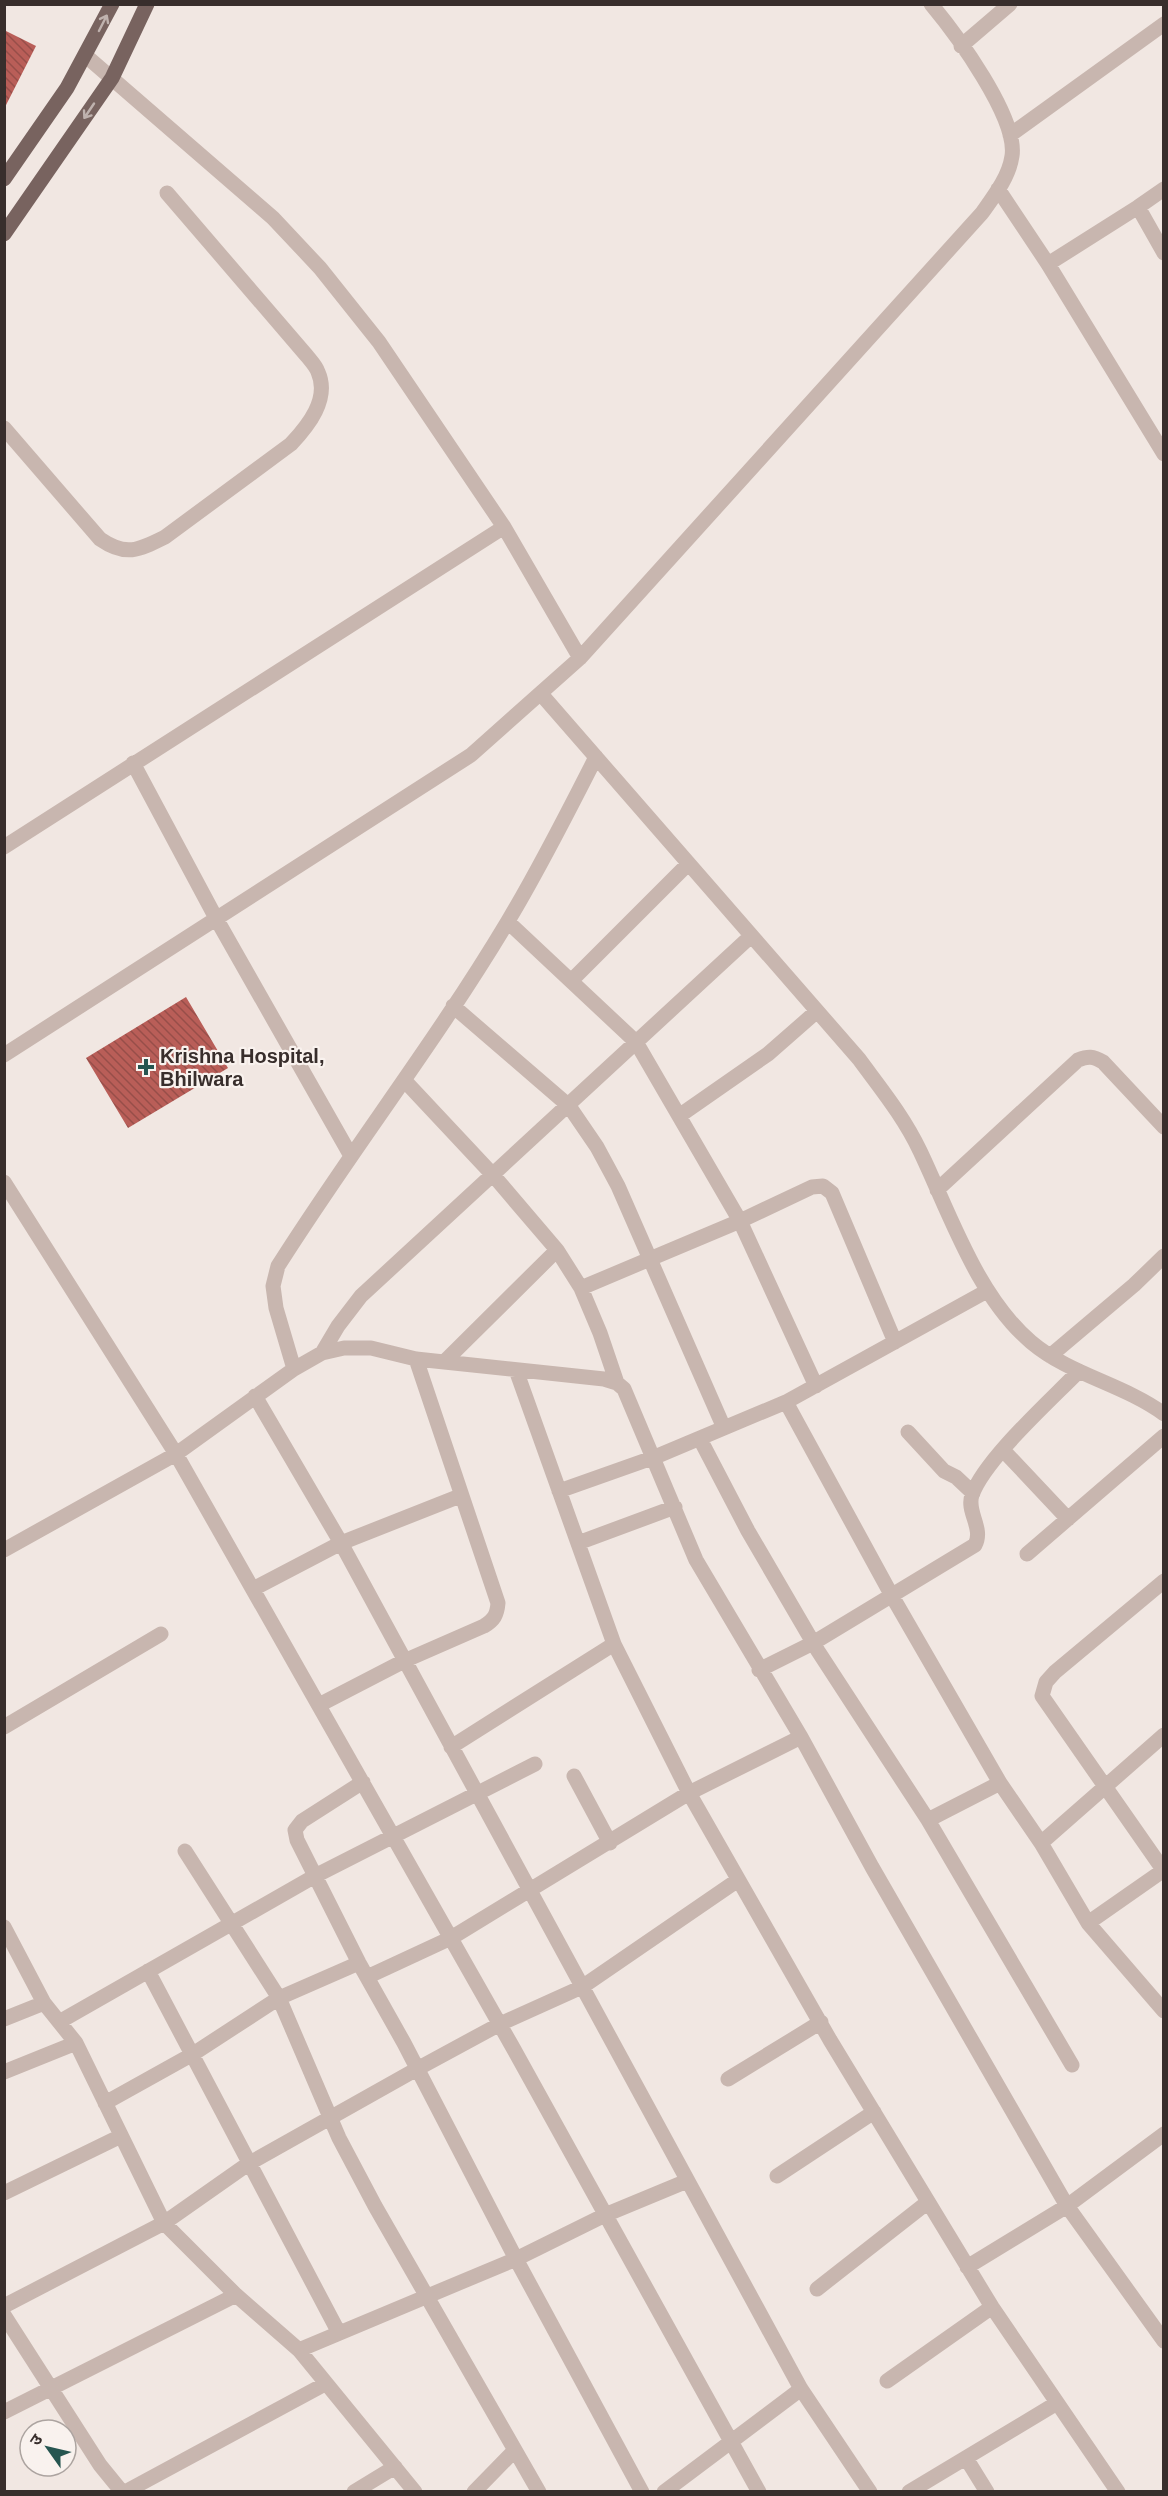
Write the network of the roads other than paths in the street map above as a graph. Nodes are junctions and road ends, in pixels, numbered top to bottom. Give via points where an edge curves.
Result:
1 (112, 4) edge
2 (147, 4) edge
3 (931, 4) edge
4 (1010, 4) edge
5 (1164, 24) edge
6 (962, 46) junction
7 (86, 56) junction
8 (112, 78) junction
9 (1011, 135) junction
10 (4, 179) edge
11 (998, 189) junction
12 (1164, 189) edge
13 (167, 193) dead end
14 (1138, 207) junction
15 (4, 234) edge
16 (1164, 253) edge
17 (1048, 264) junction
18 (4, 429) edge
19 (1164, 454) edge
20 (504, 527) junction
21 (580, 658) junction
22 (541, 694) junction
23 (596, 757) junction
24 (133, 763) junction
25 (4, 847) edge
26 (688, 864) junction
27 (217, 921) junction
28 (508, 922) junction
29 (751, 936) junction
30 (571, 981) junction
31 (453, 1006) junction
32 (816, 1011) junction
33 (636, 1042) junction
34 (4, 1055) edge
35 (404, 1080) junction
36 (568, 1106) junction
37 (679, 1116) junction
38 (1164, 1127) edge
39 (351, 1156) junction
40 (493, 1175) junction
41 (4, 1182) edge
42 (937, 1190) junction
43 (740, 1221) junction
44 (557, 1250) junction
45 (1164, 1256) edge
46 (650, 1260) junction
47 (581, 1288) junction
48 (987, 1291) junction
49 (896, 1342) junction
50 (322, 1353) junction
51 (1050, 1356) junction
52 (417, 1359) junction
53 (444, 1362) junction
54 (294, 1369) junction
55 (516, 1370) junction
56 (1079, 1371) junction
57 (617, 1383) junction
58 (816, 1386) junction
59 (255, 1396) junction
60 (786, 1402) junction
61 (1164, 1414) edge
62 (724, 1428) junction
63 (908, 1432) dead end
64 (1164, 1436) edge
65 (700, 1439) junction
66 (1003, 1450) junction
67 (176, 1454) junction
68 (655, 1457) junction
69 (559, 1491) junction
70 (973, 1493) junction
71 (460, 1496) junction
72 (675, 1507) junction
73 (1068, 1518) junction
74 (340, 1544) junction
75 (578, 1544) junction
76 (4, 1550) edge
77 (1027, 1554) dead end
78 (1164, 1581) edge
79 (253, 1589) junction
80 (892, 1596) junction
81 (161, 1634) dead end
82 (813, 1643) junction
83 (614, 1644) junction
84 (404, 1661) junction
85 (759, 1670) junction
86 (319, 1705) junction
87 (4, 1727) edge
88 (1164, 1735) edge
89 (801, 1737) junction
90 (451, 1747) junction
91 (535, 1764) dead end
92 (574, 1776) dead end
93 (363, 1782) junction
94 (1000, 1783) junction
95 (1106, 1787) junction
96 (688, 1793) junction
97 (476, 1794) junction
98 (928, 1820) junction
99 (394, 1836) junction
100 (1041, 1842) junction
101 (610, 1843) junction
102 (185, 1851) dead end
103 (1163, 1870) edge
104 (315, 1876) junction
105 (738, 1880) junction
106 (528, 1890) junction
107 (232, 1923) junction
108 (1088, 1923) junction
109 (4, 1927) edge
110 (451, 1938) junction
111 (359, 1963) junction
112 (148, 1971) junction
113 (367, 1977) junction
114 (582, 1987) junction
115 (279, 1998) junction
116 (44, 2003) junction
117 (1164, 2011) edge
118 (4, 2019) edge
119 (59, 2022) junction
120 (821, 2022) junction
121 (500, 2024) junction
122 (76, 2043) junction
123 (193, 2054) junction
124 (1072, 2064) dead end
125 (417, 2069) junction
126 (4, 2073) edge
127 (728, 2079) dead end
128 (105, 2103) junction
129 (874, 2112) junction
130 (330, 2117) junction
131 (1164, 2134) edge
132 (121, 2136) junction
133 (249, 2164) junction
134 (777, 2176) dead end
135 (687, 2181) junction
136 (4, 2193) edge
137 (928, 2202) junction
138 (1067, 2206) junction
139 (605, 2215) junction
140 (164, 2223) junction
141 (516, 2259) junction
142 (967, 2267) junction
143 (817, 2289) dead end
144 (237, 2295) junction
145 (427, 2296) junction
146 (4, 2306) edge
147 (992, 2307) junction
148 (4, 2315) edge
149 (1161, 2331) edge
150 (339, 2333) junction
151 (299, 2350) junction
152 (887, 2381) dead end
153 (325, 2384) junction
154 (52, 2388) junction
155 (801, 2390) junction
156 (1057, 2403) junction
157 (4, 2412) edge
158 (730, 2442) junction
159 (515, 2450) junction
160 (966, 2458) junction
161 (395, 2467) junction
162 (123, 2492) edge
163 (354, 2492) edge
164 (415, 2492) edge
165 (474, 2492) edge
166 (539, 2492) edge
167 (642, 2492) edge
168 (663, 2492) edge
169 (759, 2492) edge
170 (870, 2492) edge
171 (909, 2492) edge
172 (987, 2492) edge
173 (1118, 2492) edge

7 -> 1 main road
2 - 8 main road
3 - 6 street
4 - 6 street
5 - 9 street
6 - 9 street via 986,80
7 - 8 street
7 - 10 main road
8 -> 15 main road
8 - 20 street via 273,218 320,268 379,342
9 - 11 street via 1012,154
11 - 17 street
11 - 21 street via 982,213
12 - 14 street
13 - 18 street via 319,372 322,391 304,430 291,444 165,537 130,551 109,545 90,530
14 - 16 street
14 - 17 street
17 - 19 street
20 - 21 street
20 - 24 street
21 - 22 street
22 - 23 street
22 - 27 street via 471,755
23 - 26 street
23 - 28 street
24 - 25 street
24 - 27 street
26 - 29 street
26 - 30 street
27 - 34 street
27 - 39 street
28 - 30 street
28 - 31 street
29 - 32 street
29 - 33 street
30 - 33 street
31 - 35 street
31 - 36 street
32 - 37 street via 768,1054
32 - 42 street via 887,1096
33 - 36 street
33 - 37 street
35 - 39 street
35 - 40 street
36 - 40 street
36 - 46 street via 602,1156
37 - 43 street
38 - 42 street via 1103,1062 1087,1056 1078,1060
39 - 54 street via 278,1266 273,1286 276,1308
40 - 44 street
40 - 50 street via 361,1296
41 - 67 street
42 - 48 street
43 - 46 street
43 - 49 street via 812,1187 828,1189
43 - 58 street
44 - 47 street
44 - 53 street
45 - 51 street
46 - 47 street
46 - 62 street
47 - 57 street
48 - 49 street
48 - 51 street via 1013,1324
49 - 58 street
50 - 52 street via 371,1348
50 - 54 street
51 - 56 street
52 - 53 street
52 - 71 street
53 - 55 street
54 - 59 street
55 - 57 street
55 - 69 street
56 - 61 street
56 - 66 street
57 - 68 street via 628,1396
58 - 60 street
59 - 67 street
59 - 74 street
60 - 62 street
60 - 80 street
62 - 65 street
63 - 70 street via 944,1471
64 - 73 street
65 - 68 street
65 - 82 street
66 - 70 street
66 - 73 street
67 - 76 street
67 - 79 street
68 - 69 street
68 - 72 street
69 - 75 street
70 - 80 street via 970,1503 978,1533 975,1545
71 - 74 street
71 - 84 street via 498,1603 497,1612 484,1626
72 - 75 street
72 - 85 street via 696,1560
73 - 77 street
74 - 79 street
74 - 84 street
75 - 83 street
78 - 95 street via 1055,1672 1042,1689 1046,1704
79 - 86 street
80 - 82 street
80 - 94 street
81 - 87 street
82 - 85 street
82 - 98 street
83 - 90 street
83 - 96 street
84 - 86 street
84 - 90 street
85 - 89 street
86 - 93 street
88 - 95 street
89 - 96 street
89 - 138 street
90 - 97 street
91 - 97 street
92 - 101 street
93 - 99 street
93 - 104 street via 302,1821 295,1830
94 - 98 street
94 - 100 street
95 - 100 street
95 - 103 street
96 - 101 street
96 - 105 street
97 - 99 street
97 - 106 street
98 - 124 street
99 - 104 street
99 - 110 street
100 - 108 street
101 - 106 street
102 - 107 street
103 - 108 street
104 - 107 street
104 - 111 street
105 - 114 street
105 - 120 street
106 - 110 street
106 - 114 street
107 - 112 street
107 - 115 street
108 - 117 street
109 - 116 street
110 - 113 street
110 - 121 street
111 - 113 street
111 - 115 street
112 - 119 street
112 - 123 street
113 - 125 street
114 - 121 street
114 - 135 street
115 - 123 street
115 - 130 street
116 - 118 street
116 - 119 street
119 - 122 street
120 - 127 street
120 - 129 street
121 - 125 street
121 - 139 street
122 - 126 street
122 - 128 street
123 - 128 street
123 - 133 street
125 - 130 street
125 - 141 street
128 - 132 street
129 - 134 street
129 - 137 street
130 - 133 street
130 - 145 street
131 - 138 street
132 - 136 street
132 - 140 street
133 - 140 street
133 - 150 street
135 - 139 street
135 - 155 street
137 - 142 street
137 - 143 street
138 - 142 street
138 - 149 street
139 - 141 street
139 - 158 street
140 - 144 street
140 - 146 street
141 - 145 street
141 - 167 street
142 - 147 street
144 - 151 street
144 - 154 street
145 - 150 street
145 - 159 street
147 - 152 street
147 - 156 street
148 - 154 street
150 - 151 street
151 - 153 street
153 - 161 street
153 - 162 street
154 - 157 street
154 - 162 street via 100,2465
155 - 158 street
155 - 170 street
156 - 160 street
156 - 173 street
158 - 168 street
158 - 169 street
159 - 165 street
159 - 166 street
160 - 171 street
160 - 172 street
161 - 163 street
161 - 164 street

